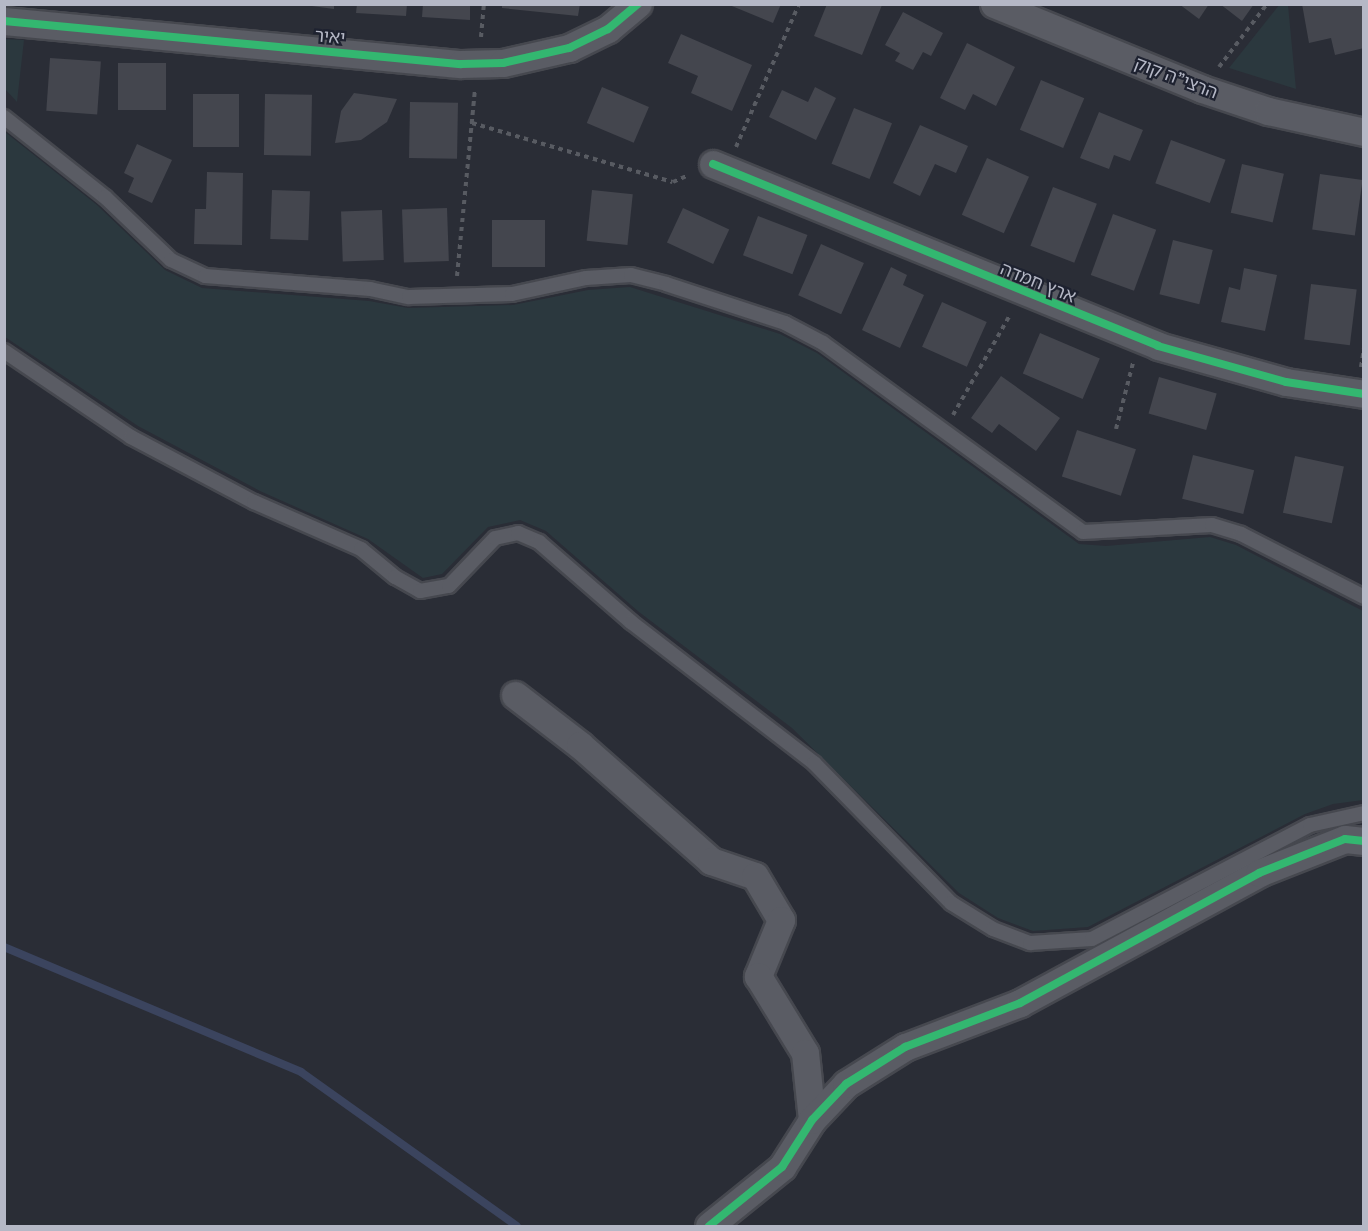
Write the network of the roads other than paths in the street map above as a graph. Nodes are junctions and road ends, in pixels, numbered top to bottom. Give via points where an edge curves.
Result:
1 (638, 4) edge
2 (994, 4) edge
3 (4, 21) edge
4 (4, 117) edge
5 (1364, 132) edge
6 (720, 167) road end
7 (4, 351) edge
8 (1364, 394) edge
9 (1364, 597) edge
10 (515, 695) dead end
11 (1364, 813) edge
12 (1364, 841) edge
13 (812, 1120) junction
14 (709, 1227) edge

1 - 3 street, יאיר via 608,29 569,48 528,60 478,63
2 - 5 street, הרצי"ה קוק via 1202,89 1268,111
4 - 9 lane via 105,197 171,260 205,276 409,297 512,294 586,278 631,275 666,284 785,323 823,343 1083,532 1212,525 1241,534
6 - 8 street, ארץ חמדה via 1140,339 1286,382
7 - 11 lane via 131,437 244,497 361,549 395,577 420,591 449,585 495,538 518,533 539,542 631,622 807,757 951,903 993,929 1030,943 1092,939 1310,825
10 - 13 street via 580,745 711,861 755,876 781,920 758,976 805,1053
12 - 13 street via 1345,839 1259,873 1020,1004 905,1047 846,1084
13 - 14 street via 782,1167

